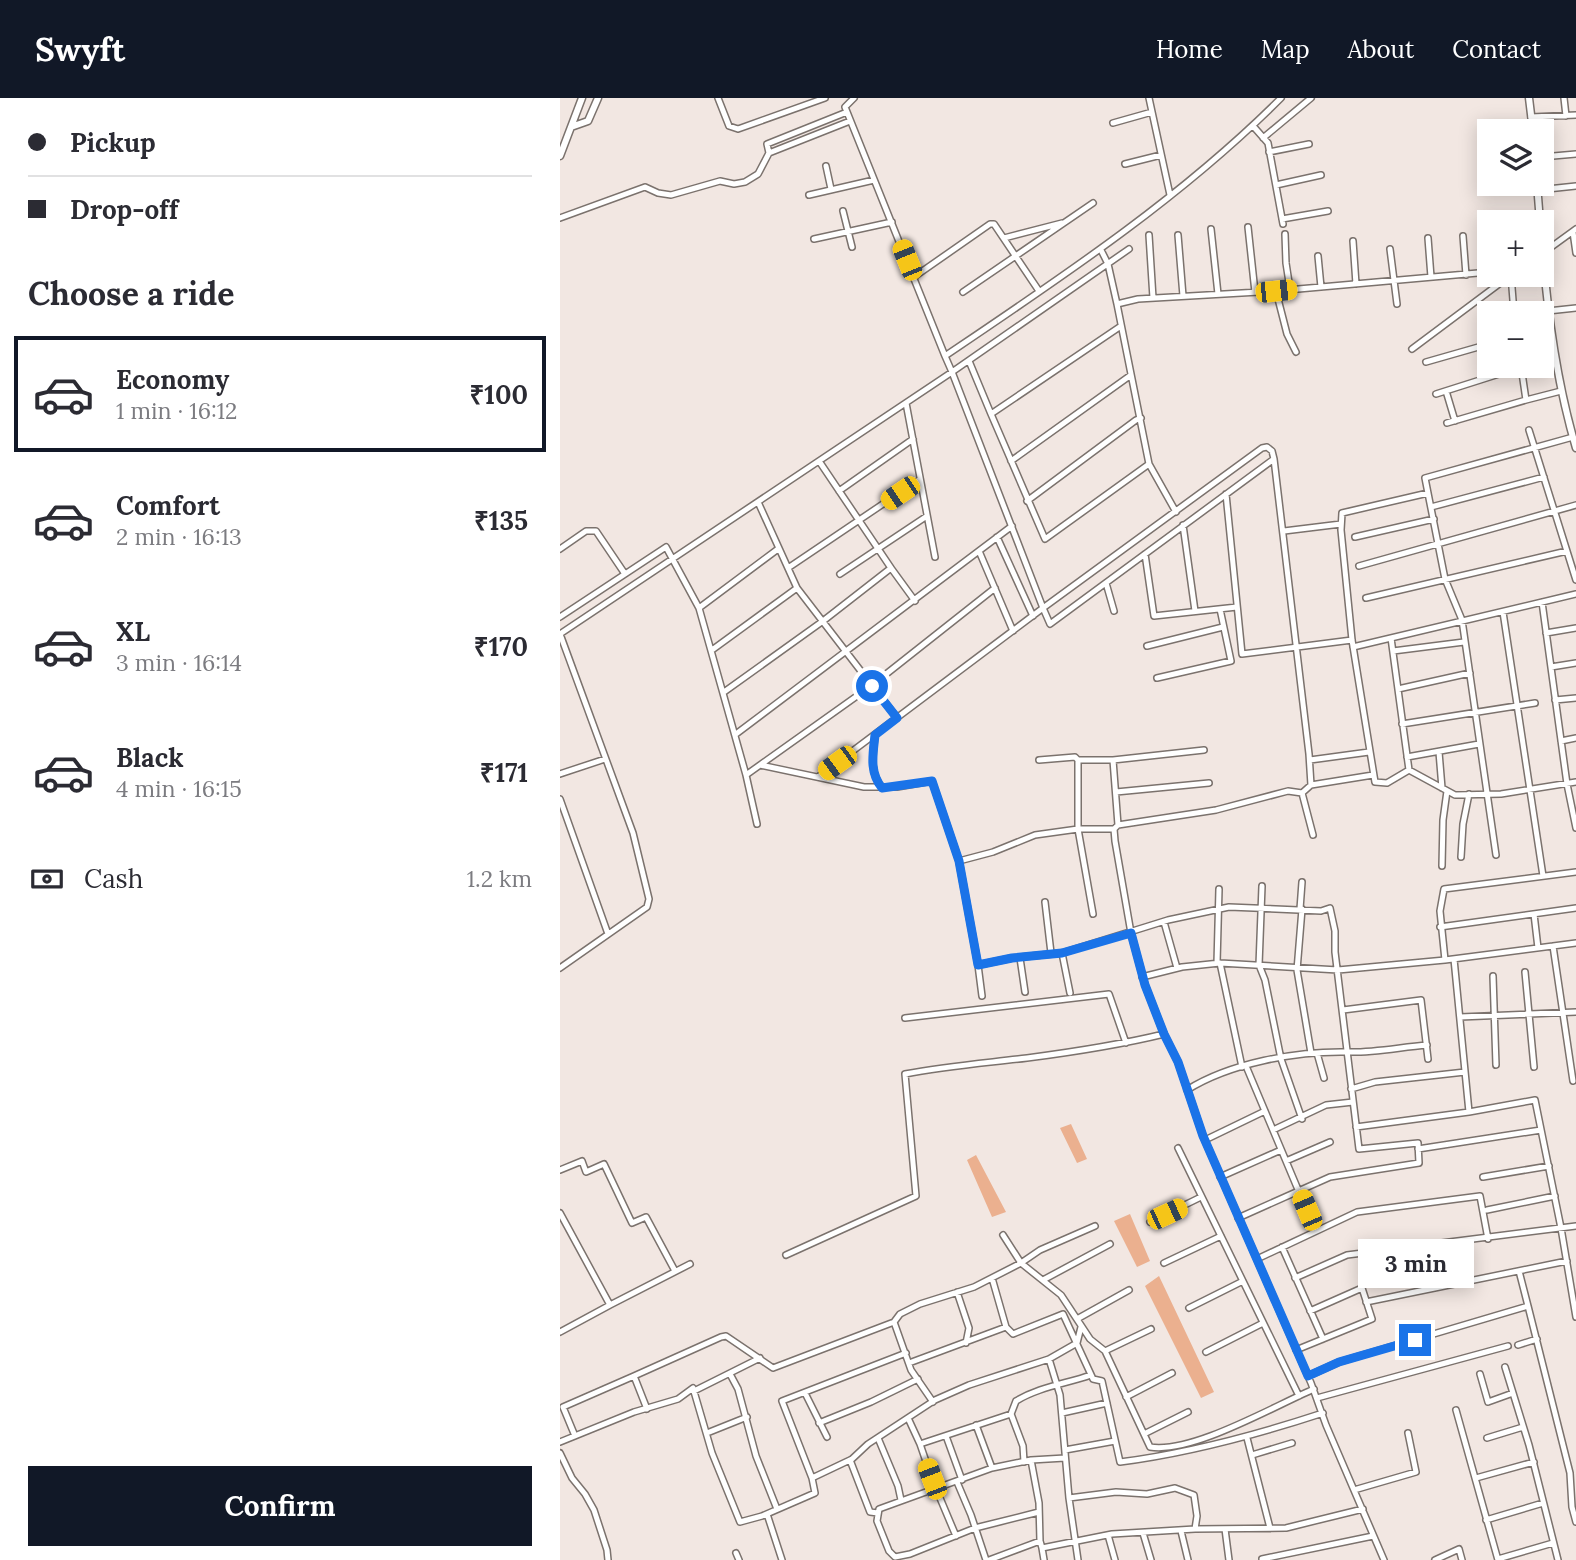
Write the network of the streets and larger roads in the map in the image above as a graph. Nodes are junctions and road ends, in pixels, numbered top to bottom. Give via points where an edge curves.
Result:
1 (582, 98) edge
2 (598, 98) edge
3 (718, 98) edge
4 (825, 98) edge
5 (842, 98) edge
6 (854, 98) edge
7 (1149, 98) edge
8 (1281, 98) edge
9 (1311, 98) edge
10 (1529, 98) edge
11 (1564, 98) edge
12 (846, 110) junction
13 (1152, 112) junction
14 (1576, 115) edge
15 (1566, 116) junction
16 (1531, 117) joint
17 (850, 121) junction
18 (1113, 123) dead end
19 (1253, 126) junction
20 (571, 127) junction
21 (1264, 138) junction
22 (1309, 144) dead end
23 (1269, 152) junction
24 (769, 153) junction
25 (1576, 154) edge
26 (1161, 155) junction
27 (1554, 155) edge
28 (560, 156) edge
29 (1125, 164) dead end
30 (826, 166) dead end
31 (1321, 175) dead end
32 (874, 180) junction
33 (1276, 185) junction
34 (1554, 187) edge
35 (1576, 187) edge
36 (831, 189) junction
37 (809, 195) dead end
38 (1170, 195) junction
39 (1093, 203) dead end
40 (843, 211) dead end
41 (1328, 211) dead end
42 (560, 218) edge
43 (891, 222) junction
44 (1065, 222) junction
45 (1248, 227) dead end
46 (1211, 229) dead end
47 (848, 230) junction
48 (1574, 230) edge
49 (1178, 234) dead end
50 (1285, 234) dead end
51 (1149, 235) dead end
52 (1463, 236) dead end
53 (1004, 238) junction
54 (1428, 238) dead end
55 (814, 239) dead end
56 (1353, 241) dead end
57 (1554, 245) edge
58 (852, 247) dead end
59 (1390, 249) dead end
60 (1101, 250) junction
61 (1129, 250) dead end
62 (1576, 253) edge
63 (1016, 256) junction
64 (1318, 256) dead end
65 (1108, 264) junction
66 (1477, 274) edge
67 (1466, 275) junction
68 (914, 277) junction
69 (1431, 277) junction
70 (1394, 280) junction
71 (1356, 284) junction
72 (1321, 287) junction
73 (1495, 287) edge
74 (1290, 289) junction
75 (1040, 291) junction
76 (1276, 291) junction
77 (964, 292) dead end
78 (1255, 292) junction
79 (1218, 294) junction
80 (1183, 296) junction
81 (1153, 298) junction
82 (1117, 304) junction
83 (1397, 304) dead end
84 (1576, 309) edge
85 (1554, 311) edge
86 (1121, 326) junction
87 (1477, 347) edge
88 (1554, 348) edge
89 (1412, 349) dead end
90 (1296, 352) dead end
91 (945, 356) junction
92 (968, 361) junction
93 (1426, 362) dead end
94 (952, 372) junction
95 (1131, 375) junction
96 (1487, 378) edge
97 (1523, 378) edge
98 (1446, 391) junction
99 (1561, 391) junction
100 (1436, 394) dead end
101 (1526, 400) junction
102 (906, 403) junction
103 (991, 414) junction
104 (1141, 418) junction
105 (1455, 421) junction
106 (1447, 423) dead end
107 (1529, 430) dead end
108 (1573, 437) junction
109 (912, 439) junction
110 (1535, 447) junction
111 (1576, 448) edge
112 (1274, 459) junction
113 (819, 461) junction
114 (1011, 461) junction
115 (1149, 464) junction
116 (1544, 477) junction
117 (920, 479) junction
118 (839, 491) junction
119 (1428, 493) junction
120 (1226, 494) junction
121 (1027, 501) junction
122 (758, 502) junction
123 (1576, 505) edge
124 (1431, 507) junction
125 (1176, 512) junction
126 (1555, 513) junction
127 (927, 516) junction
128 (1434, 519) junction
129 (859, 520) junction
130 (1341, 524) junction
131 (1183, 525) junction
132 (1012, 527) junction
133 (1284, 531) junction
134 (997, 537) junction
135 (1355, 537) dead end
136 (1438, 545) junction
137 (778, 548) junction
138 (560, 549) edge
139 (878, 549) junction
140 (979, 551) junction
141 (1567, 551) junction
142 (1145, 554) junction
143 (935, 557) dead end
144 (673, 559) junction
145 (1359, 566) dead end
146 (788, 568) junction
147 (891, 568) junction
148 (625, 574) junction
149 (840, 574) dead end
150 (1445, 579) junction
151 (1576, 580) edge
152 (1106, 583) junction
153 (797, 588) junction
154 (995, 588) junction
155 (1576, 594) edge
156 (1366, 598) dead end
157 (915, 601) junction
158 (1542, 602) junction
159 (1237, 607) junction
160 (699, 608) junction
161 (1043, 608) junction
162 (1220, 609) junction
163 (1114, 611) dead end
164 (1195, 611) junction
165 (1503, 612) junction
166 (1033, 616) junction
167 (560, 617) edge
168 (1462, 620) junction
169 (823, 621) junction
170 (1223, 627) junction
171 (1576, 628) edge
172 (1013, 631) junction
173 (1546, 633) junction
174 (560, 634) edge
175 (1391, 638) junction
176 (1464, 642) junction
177 (1352, 644) junction
178 (1147, 646) dead end
179 (1297, 648) junction
180 (712, 650) junction
181 (1393, 651) junction
182 (846, 652) junction
183 (1576, 663) edge
184 (1551, 667) junction
185 (1470, 673) junction
186 (1157, 678) dead end
187 (872, 686) junction
188 (1398, 689) junction
189 (724, 692) junction
190 (1576, 698) edge
191 (1555, 700) junction
192 (1535, 703) dead end
193 (1516, 705) junction
194 (1475, 713) junction
195 (897, 718) junction
196 (1402, 724) junction
197 (736, 734) junction
198 (875, 735) junction
199 (1576, 738) edge
200 (1561, 741) junction
201 (1479, 744) junction
202 (1204, 750) dead end
203 (1369, 752) junction
204 (1439, 752) junction
205 (1406, 757) junction
206 (605, 759) junction
207 (1039, 760) dead end
208 (1078, 760) junction
209 (1113, 760) junction
210 (1310, 761) junction
211 (760, 765) junction
212 (1409, 770) junction
213 (560, 774) edge
214 (746, 775) junction
215 (1373, 775) junction
216 (818, 777) junction
217 (1576, 782) edge
218 (1209, 783) dead end
219 (1567, 784) junction
220 (1311, 785) junction
221 (882, 788) junction
222 (1530, 789) junction
223 (1445, 790) junction
224 (1116, 792) junction
225 (1302, 793) junction
226 (1469, 794) junction
227 (1487, 794) junction
228 (560, 799) edge
229 (757, 824) dead end
230 (1116, 827) junction
231 (1576, 828) edge
232 (1078, 829) junction
233 (1313, 835) dead end
234 (1496, 855) dead end
235 (1461, 857) dead end
236 (959, 861) junction
237 (1442, 866) dead end
238 (1576, 872) edge
239 (1543, 876) junction
240 (1302, 882) dead end
241 (1262, 886) dead end
242 (1219, 889) dead end
243 (1045, 902) dead end
244 (1576, 908) edge
245 (1219, 909) junction
246 (1261, 909) junction
247 (1301, 909) junction
248 (1093, 914) dead end
249 (1534, 914) junction
250 (1164, 922) junction
251 (1440, 927) junction
252 (1131, 933) junction
253 (608, 934) junction
254 (1576, 943) edge
255 (1553, 946) junction
256 (1538, 948) junction
257 (1051, 953) junction
258 (1062, 953) junction
259 (1020, 958) junction
260 (1454, 959) junction
261 (1445, 960) junction
262 (1218, 963) junction
263 (978, 965) junction
264 (1259, 965) junction
265 (560, 968) edge
266 (1177, 968) junction
267 (1297, 968) junction
268 (1338, 970) junction
269 (1525, 972) dead end
270 (1493, 976) dead end
271 (1142, 977) junction
272 (1025, 992) dead end
273 (1070, 993) dead end
274 (982, 996) dead end
275 (1343, 1010) junction
276 (1576, 1012) edge
277 (1563, 1013) junction
278 (1530, 1014) junction
279 (1494, 1016) junction
280 (1460, 1017) junction
281 (905, 1018) dead end
282 (1164, 1034) junction
283 (1126, 1043) junction
284 (1427, 1045) junction
285 (1347, 1052) junction
286 (1314, 1053) junction
287 (1281, 1059) junction
288 (1429, 1059) dead end
289 (1496, 1065) dead end
290 (1244, 1067) junction
291 (1534, 1067) dead end
292 (1465, 1072) junction
293 (1324, 1078) dead end
294 (1573, 1081) dead end
295 (1351, 1089) junction
296 (1186, 1090) junction
297 (1353, 1102) junction
298 (1265, 1111) junction
299 (1469, 1112) junction
300 (1302, 1117) junction
301 (1356, 1127) junction
302 (1273, 1130) junction
303 (1541, 1130) junction
304 (1205, 1140) junction
305 (1330, 1142) dead end
306 (1178, 1148) dead end
307 (1418, 1149) junction
308 (1281, 1150) junction
309 (1286, 1160) junction
310 (1549, 1166) junction
311 (560, 1170) edge
312 (1220, 1177) junction
313 (1483, 1177) dead end
314 (1298, 1190) junction
315 (1555, 1196) junction
316 (1202, 1197) junction
317 (1487, 1210) dead end
318 (560, 1213) edge
319 (1238, 1218) junction
320 (1150, 1222) dead end
321 (1095, 1226) dead end
322 (1576, 1226) edge
323 (1562, 1228) junction
324 (1315, 1230) junction
325 (1003, 1235) dead end
326 (1221, 1236) junction
327 (1488, 1239) junction
328 (1110, 1244) dead end
329 (1282, 1247) junction
330 (786, 1255) dead end
331 (1257, 1259) junction
332 (1567, 1261) junction
333 (1021, 1263) junction
334 (690, 1264) dead end
335 (1164, 1264) dead end
336 (675, 1271) junction
337 (1520, 1271) junction
338 (992, 1278) junction
339 (1295, 1278) junction
340 (1043, 1280) junction
341 (1243, 1281) junction
342 (1129, 1290) dead end
343 (957, 1292) junction
344 (1366, 1302) junction
345 (1068, 1305) junction
346 (611, 1306) junction
347 (1528, 1306) junction
348 (1189, 1308) dead end
349 (1310, 1311) junction
350 (1063, 1314) junction
351 (1576, 1317) edge
352 (1077, 1319) junction
353 (894, 1322) junction
354 (1263, 1323) junction
355 (1006, 1327) junction
356 (1082, 1327) junction
357 (1151, 1329) dead end
358 (560, 1332) edge
359 (1323, 1339) junction
360 (1537, 1339) junction
361 (966, 1343) junction
362 (1077, 1343) junction
363 (1518, 1345) dead end
364 (1508, 1346) dead end
365 (1296, 1350) junction
366 (1105, 1351) junction
367 (1206, 1352) dead end
368 (906, 1353) junction
369 (760, 1358) junction
370 (1049, 1359) junction
371 (909, 1363) junction
372 (1505, 1367) dead end
373 (1172, 1373) dead end
374 (730, 1374) junction
375 (1480, 1374) dead end
376 (1091, 1375) junction
377 (634, 1376) junction
378 (1308, 1376) junction
379 (918, 1380) junction
380 (1057, 1386) junction
381 (1314, 1389) junction
382 (694, 1391) junction
383 (805, 1393) junction
384 (1513, 1393) junction
385 (1299, 1396) junction
386 (1126, 1397) junction
387 (1317, 1398) junction
388 (933, 1402) junction
389 (1107, 1403) junction
390 (562, 1404) edge
391 (647, 1409) junction
392 (1456, 1409) dead end
393 (1188, 1412) dead end
394 (1062, 1413) junction
395 (1322, 1413) junction
396 (1011, 1415) junction
397 (747, 1417) junction
398 (908, 1418) junction
399 (819, 1423) junction
400 (976, 1424) junction
401 (1523, 1427) junction
402 (708, 1433) junction
403 (1408, 1433) dead end
404 (1144, 1434) junction
405 (575, 1436) junction
406 (946, 1436) junction
407 (827, 1437) dead end
408 (878, 1438) junction
409 (1247, 1438) junction
410 (1487, 1438) dead end
411 (1115, 1441) junction
412 (560, 1442) edge
413 (1292, 1443) dead end
414 (920, 1444) junction
415 (1065, 1450) junction
416 (560, 1453) edge
417 (1252, 1455) junction
418 (1065, 1458) junction
419 (850, 1460) junction
420 (1027, 1461) junction
421 (1534, 1462) junction
422 (992, 1468) junction
423 (812, 1478) junction
424 (1476, 1478) junction
425 (959, 1481) junction
426 (937, 1489) junction
427 (1354, 1490) junction
428 (1573, 1490) edge
429 (1069, 1498) junction
430 (901, 1500) junction
431 (1543, 1503) junction
432 (777, 1509) junction
433 (1363, 1509) junction
434 (1039, 1512) junction
435 (878, 1513) junction
436 (767, 1514) junction
437 (1486, 1520) junction
438 (1576, 1522) edge
439 (975, 1528) junction
440 (1270, 1528) junction
441 (1195, 1529) junction
442 (1224, 1530) junction
443 (1181, 1531) junction
444 (1143, 1533) junction
445 (1108, 1535) junction
446 (956, 1536) junction
447 (1373, 1536) junction
448 (1075, 1541) junction
449 (1553, 1543) junction
450 (1041, 1545) junction
451 (736, 1553) dead end
452 (1262, 1559) edge
453 (608, 1560) edge
454 (739, 1560) edge
455 (782, 1560) edge
456 (988, 1560) edge
457 (1044, 1560) edge
458 (1078, 1560) edge
459 (1115, 1560) edge
460 (1151, 1560) edge
461 (1188, 1560) edge
462 (1229, 1560) edge
463 (1384, 1560) edge
464 (1435, 1560) edge
465 (1462, 1560) edge
466 (1498, 1560) edge
467 (1558, 1560) edge

1 - 20 street
2 - 20 street via 588,121
3 - 4 street via 729,126 738,129
5 - 12 street
6 - 12 street
7 - 13 street
8 - 19 street
9 - 21 street
10 - 16 street
11 - 15 street
12 - 17 street
12 - 24 street via 767,145
13 - 18 street
13 - 26 street
14 - 15 street
15 - 16 street
17 - 24 street
17 - 32 street
19 - 21 street
19 - 38 street
20 - 28 street
21 - 23 street
22 - 23 street
23 - 33 street
24 - 42 street via 758,174 745,182 720,181 671,195 645,187
25 - 27 street
26 - 29 street
26 - 38 street
30 - 36 street
31 - 33 street
32 - 36 street
32 - 43 street
33 - 41 street via 1283,222
34 - 35 street
36 - 37 street
38 - 60 street
39 - 44 street
40 - 47 street
43 - 47 street
43 - 68 street
44 - 53 street
44 - 63 street
45 - 78 street
46 - 79 street
47 - 55 street
47 - 58 street
48 - 57 street
48 - 62 street
49 - 80 street
50 - 74 street
51 - 81 street
52 - 67 street
53 - 63 street
53 - 68 street via 994,223 990,224
54 - 69 street
56 - 71 street
59 - 70 street
60 - 65 street
60 - 75 street
61 - 65 street
63 - 75 street
63 - 77 street
64 - 72 street
65 - 82 street
65 - 92 street
66 - 67 street
67 - 69 street
68 - 91 street
69 - 70 street
70 - 71 street
70 - 83 street
71 - 72 street
72 - 74 street
73 - 89 street
74 - 76 street
75 - 91 street
76 - 78 street
76 - 90 street
78 - 79 street
79 - 80 street
80 - 81 street
81 - 82 street
82 - 86 street
84 - 85 street
86 - 95 street
86 - 103 street
87 - 93 street
88 - 99 street
91 - 94 street
92 - 94 street
92 - 103 street
94 - 102 street
94 - 132 street
95 - 104 street
95 - 114 street
96 - 98 street
97 - 101 street
98 - 100 street
98 - 105 street
99 - 101 street
99 - 108 street
101 - 105 street
102 - 109 street
102 - 113 street
103 - 114 street
104 - 115 street
104 - 121 street
105 - 106 street
107 - 110 street
108 - 110 street
108 - 111 street
109 - 117 street
109 - 118 street
110 - 116 street
110 - 119 street via 1425,478
112 - 120 street
112 - 125 street via 1272,451 1262,448
112 - 133 street
113 - 118 street
113 - 122 street
114 - 121 street
115 - 121 street via 1047,538 1043,538
115 - 125 street
116 - 124 street
116 - 126 street
117 - 127 street
117 - 129 street
118 - 129 street
119 - 124 street
119 - 130 street via 1342,513
120 - 131 street
120 - 159 street
122 - 137 street
122 - 144 street
123 - 126 street
124 - 128 street
125 - 161 street
126 - 136 street
126 - 141 street
127 - 139 street
127 - 143 street
128 - 135 street
128 - 136 street
129 - 139 street
129 - 146 street
130 - 133 street
130 - 177 street
131 - 142 street
131 - 164 street
132 - 134 street
132 - 161 street
133 - 179 street
134 - 140 street
134 - 166 street
136 - 145 street
136 - 150 street
137 - 146 street
137 - 160 street
138 - 148 street via 586,531 596,531
139 - 147 street
139 - 149 street
140 - 154 street
140 - 157 street
141 - 150 street
141 - 151 street
142 - 152 street
142 - 164 street via 1154,615
144 - 148 street via 666,547
144 - 160 street
144 - 174 street
146 - 153 street
147 - 157 street
147 - 169 street
148 - 167 street
150 - 156 street
150 - 168 street
152 - 161 street via 1051,624
152 - 163 street
153 - 169 street
153 - 180 street
154 - 172 street
154 - 187 street
155 - 158 street
157 - 182 street
158 - 165 street
158 - 173 street
159 - 162 street
159 - 179 street via 1242,654
160 - 180 street
161 - 166 street
162 - 164 street
162 - 170 street
165 - 168 street
165 - 193 street
166 - 172 street
168 - 175 street
168 - 176 street
169 - 182 street
169 - 189 street
170 - 178 street
170 - 186 street via 1230,660
171 - 173 street
172 - 195 street
173 - 184 street
174 - 206 street
175 - 177 street
175 - 181 street
176 - 181 street
176 - 185 street
177 - 179 street
177 - 203 street
179 - 210 street
180 - 189 street
181 - 188 street
182 - 187 street
182 - 197 street
183 - 184 street
184 - 191 street
185 - 188 street
185 - 194 street
187 - 195 street
187 - 211 street
188 - 196 street
189 - 197 street
190 - 191 street
191 - 200 street
192 - 193 street
193 - 194 street
193 - 222 street
194 - 196 street
194 - 201 street
195 - 198 street
196 - 205 street
197 - 214 street
198 - 216 street
198 - 221 street via 872,766
199 - 200 street
200 - 219 street
201 - 204 street
201 - 227 street
202 - 209 street
203 - 210 street
203 - 215 street
204 - 205 street
204 - 223 street
205 - 212 street
206 - 213 street
206 - 253 street via 633,833 649,899 647,907
207 - 208 street
208 - 209 street
208 - 232 street
209 - 224 street
210 - 220 street
211 - 214 street
211 - 216 street
212 - 215 street via 1387,783 1375,782
212 - 223 street
214 - 229 street
215 - 220 street
216 - 221 street
217 - 219 street
218 - 224 street
219 - 222 street
219 - 231 street
220 - 225 street
221 - 236 street via 932,781
222 - 227 street
222 - 239 street
223 - 226 street
223 - 237 street
224 - 230 street
225 - 230 street via 1288,791 1216,810
225 - 233 street
226 - 227 street
226 - 235 street
227 - 234 street
228 - 253 street
230 - 232 street
230 - 252 street
232 - 236 street via 1035,835
232 - 248 street
236 - 263 street
238 - 239 street
239 - 251 street via 1444,889
240 - 247 street
241 - 246 street
242 - 245 street
243 - 257 street
244 - 249 street
245 - 246 street
245 - 250 street
245 - 262 street
246 - 247 street
246 - 264 street
247 - 267 street
247 - 268 street via 1330,908
249 - 251 street
249 - 256 street
250 - 252 street
250 - 266 street
251 - 261 street
252 - 258 street
252 - 271 street
253 - 265 street
254 - 255 street
255 - 256 street
255 - 277 street
256 - 260 street
257 - 258 street
257 - 259 street
258 - 273 street
259 - 263 street
259 - 272 street
260 - 261 street
260 - 280 street
261 - 268 street
262 - 264 street
262 - 266 street
262 - 290 street
263 - 274 street
264 - 267 street
264 - 287 street
266 - 271 street
267 - 268 street
267 - 286 street
268 - 275 street
269 - 278 street
270 - 279 street
271 - 282 street
275 - 284 street via 1421,1000
275 - 285 street
276 - 277 street
277 - 278 street
277 - 294 street
278 - 279 street
278 - 291 street
279 - 280 street
279 - 289 street
280 - 292 street
281 - 283 street via 1109,995
282 - 283 street
282 - 296 street
283 - 330 street via 905,1074 916,1196
284 - 285 street
284 - 288 street
285 - 286 street
285 - 295 street
286 - 287 street
286 - 293 street
287 - 290 street
287 - 300 street
290 - 296 street via 1218,1073
290 - 298 street
292 - 295 street
292 - 299 street
295 - 297 street
296 - 304 street
297 - 300 street via 1326,1105
297 - 301 street
298 - 302 street
298 - 304 street
299 - 301 street
299 - 303 street via 1535,1100
300 - 302 street
301 - 307 street via 1359,1149 1418,1143
302 - 308 street
303 - 307 street
303 - 310 street
304 - 312 street
305 - 309 street
306 - 316 street
307 - 314 street via 1419,1163 1344,1173
308 - 309 street
308 - 312 street
309 - 314 street
310 - 313 street
310 - 315 street
311 - 336 street via 582,1161 586,1172 604,1164 632,1223 646,1217
312 - 319 street
314 - 319 street
314 - 324 street
315 - 317 street
315 - 323 street
316 - 320 street
316 - 326 street
318 - 346 street
319 - 331 street
321 - 333 street
322 - 323 street
323 - 327 street
323 - 332 street
324 - 327 street via 1357,1212 1480,1196
324 - 329 street
325 - 333 street
326 - 335 street
326 - 341 street
327 - 339 street via 1347,1255
328 - 340 street
329 - 331 street
329 - 339 street
331 - 365 street
332 - 337 street
332 - 351 street
333 - 338 street
333 - 340 street
334 - 336 street
336 - 346 street
337 - 344 street
337 - 347 street
338 - 343 street
338 - 355 street
339 - 349 street
340 - 345 street
341 - 348 street
341 - 354 street
342 - 352 street
343 - 353 street via 920,1304
343 - 361 street via 968,1321
344 - 349 street via 1362,1288
344 - 359 street via 1372,1319
345 - 350 street
345 - 352 street
346 - 358 street
347 - 360 street
347 - 378 street via 1339,1362
349 - 359 street
350 - 355 street via 1013,1334
350 - 362 street
352 - 356 street
353 - 368 street
353 - 369 street via 773,1368
354 - 367 street
354 - 385 street
355 - 361 street
356 - 362 street
356 - 366 street
357 - 366 street
359 - 365 street
360 - 363 street
360 - 428 street
361 - 371 street
362 - 370 street
362 - 376 street
364 - 387 street
365 - 378 street
366 - 386 street
368 - 371 street
368 - 383 street
369 - 374 street
369 - 377 street via 726,1336
370 - 380 street
370 - 388 street
371 - 379 street
372 - 384 street
373 - 386 street
374 - 382 street
374 - 397 street
375 - 384 street via 1488,1402
376 - 380 street
376 - 389 street via 1102,1381
377 - 390 street
377 - 391 street
378 - 381 street
379 - 388 street
379 - 399 street
380 - 394 street
380 - 396 street via 1035,1390 1016,1401
381 - 385 street
381 - 387 street
382 - 391 street
382 - 402 street
383 - 399 street
383 - 423 street via 782,1401
384 - 401 street
385 - 404 street via 1227,1430 1163,1449 1150,1447
386 - 404 street
387 - 395 street
388 - 398 street
389 - 394 street
389 - 411 street
390 - 405 street
391 - 405 street
392 - 424 street
393 - 404 street
394 - 415 street
395 - 409 street
395 - 427 street
396 - 400 street
396 - 420 street
397 - 402 street
397 - 432 street via 756,1456
398 - 408 street
398 - 414 street
399 - 407 street
400 - 406 street
400 - 422 street
401 - 410 street
401 - 421 street
402 - 436 street via 740,1522
403 - 427 street via 1416,1472
405 - 412 street
406 - 414 street
406 - 425 street
408 - 419 street
408 - 430 street
409 - 411 street via 1120,1462
409 - 417 street
411 - 415 street
413 - 417 street
414 - 426 street
415 - 418 street
416 - 453 street via 594,1510
417 - 440 street
418 - 420 street
418 - 429 street
419 - 423 street
419 - 435 street via 865,1503 870,1512
420 - 422 street
420 - 434 street
421 - 424 street
421 - 431 street
422 - 425 street
423 - 432 street via 815,1493
424 - 437 street
425 - 426 street
425 - 439 street
426 - 430 street
426 - 446 street
427 - 433 street
428 - 438 street
429 - 441 street via 1175,1488 1194,1495
429 - 448 street
430 - 435 street
431 - 437 street
431 - 449 street
432 - 436 street
433 - 440 street via 1310,1524
433 - 447 street
434 - 439 street
434 - 450 street
435 - 446 street via 877,1521 895,1558
436 - 455 street
437 - 466 street
439 - 446 street
439 - 456 street
440 - 442 street
441 - 442 street
441 - 443 street
442 - 462 street
443 - 444 street
443 - 461 street
444 - 445 street
444 - 460 street
445 - 448 street
445 - 459 street
447 - 452 street
447 - 463 street
448 - 450 street
448 - 458 street
449 - 466 street
449 - 467 street
450 - 456 street
450 - 457 street
451 - 454 street
464 - 465 street via 1459,1549

